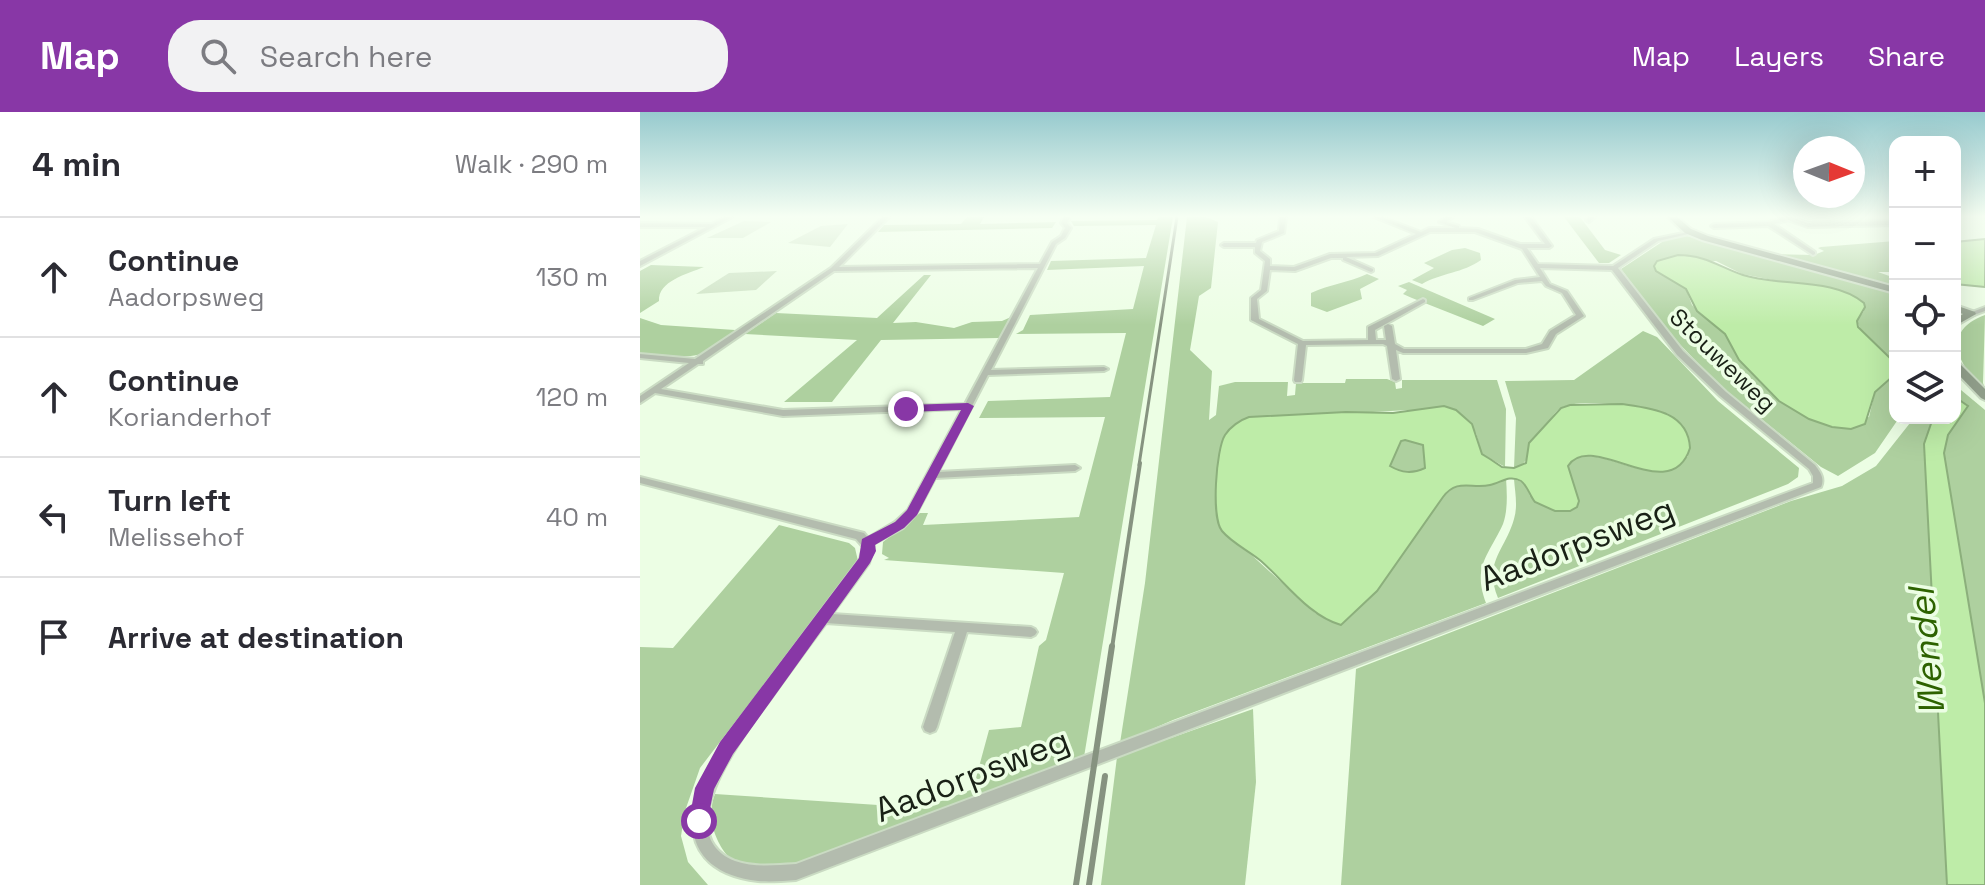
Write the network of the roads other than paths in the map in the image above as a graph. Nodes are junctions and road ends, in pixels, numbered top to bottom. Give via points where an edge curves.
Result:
1 (660, 253) edge
2 (849, 253) edge
3 (1048, 253) edge
4 (1258, 253) edge
5 (1380, 253) edge
6 (1527, 253) edge
7 (1636, 253) edge
8 (1765, 253) edge
9 (1341, 256) junction
10 (640, 264) edge
11 (1041, 266) junction
12 (1536, 266) junction
13 (1267, 268) junction
14 (1614, 268) junction
15 (833, 269) junction
16 (1371, 270) dead end
17 (1544, 279) junction
18 (1889, 288) edge
19 (1471, 299) dead end
20 (1423, 301) dead end
21 (1985, 309) edge
22 (1961, 310) edge
23 (1971, 314) junction
24 (1961, 320) edge
25 (1388, 326) dead end
26 (1372, 342) junction
27 (1302, 343) junction
28 (1390, 346) junction
29 (640, 356) edge
30 (700, 362) junction
31 (1104, 369) dead end
32 (1961, 371) edge
33 (985, 373) junction
34 (1396, 379) dead end
35 (1298, 380) dead end
36 (656, 391) junction
37 (1985, 396) edge
38 (640, 400) edge
39 (968, 406) junction
40 (1075, 468) dead end
41 (932, 475) junction
42 (640, 480) edge
43 (1818, 485) joint
44 (867, 543) junction
45 (823, 618) junction
46 (963, 627) junction
47 (1031, 632) dead end
48 (930, 727) dead end

1 - 10 street
2 - 15 street
3 - 11 street
4 - 13 street via 1268,260
5 - 9 street
6 - 12 street
7 - 14 street
8 - 18 main road
9 - 13 street via 1295,269
9 - 16 street
11 - 15 street
11 - 33 street
12 - 14 street
12 - 17 street
13 - 27 street via 1264,291 1254,298 1255,320
14 - 43 street, Stouweweg via 1680,353 1812,467
15 - 30 street
17 - 19 street via 1516,281
17 - 28 street via 1565,292 1580,316 1553,333 1545,346 1526,351 1403,351
20 - 26 street via 1371,329
21 - 23 street
22 - 23 main road
23 - 24 main road
25 - 28 street
26 - 27 street
26 - 28 street
27 - 35 street
28 - 34 street
29 - 30 street
30 - 36 street
31 - 33 street
32 - 37 main road
33 - 39 street
36 - 38 street
36 - 39 street via 783,413
39 - 41 street
40 - 41 street
41 - 44 street via 907,518
42 - 44 street via 854,534
43 - 45 street, Aadorpsweg via 820,865 774,875 738,871 713,856 702,839 699,821 705,788 727,748
44 - 45 street, Aadorpsweg via 865,560
45 - 46 street
46 - 47 street
46 - 48 street

